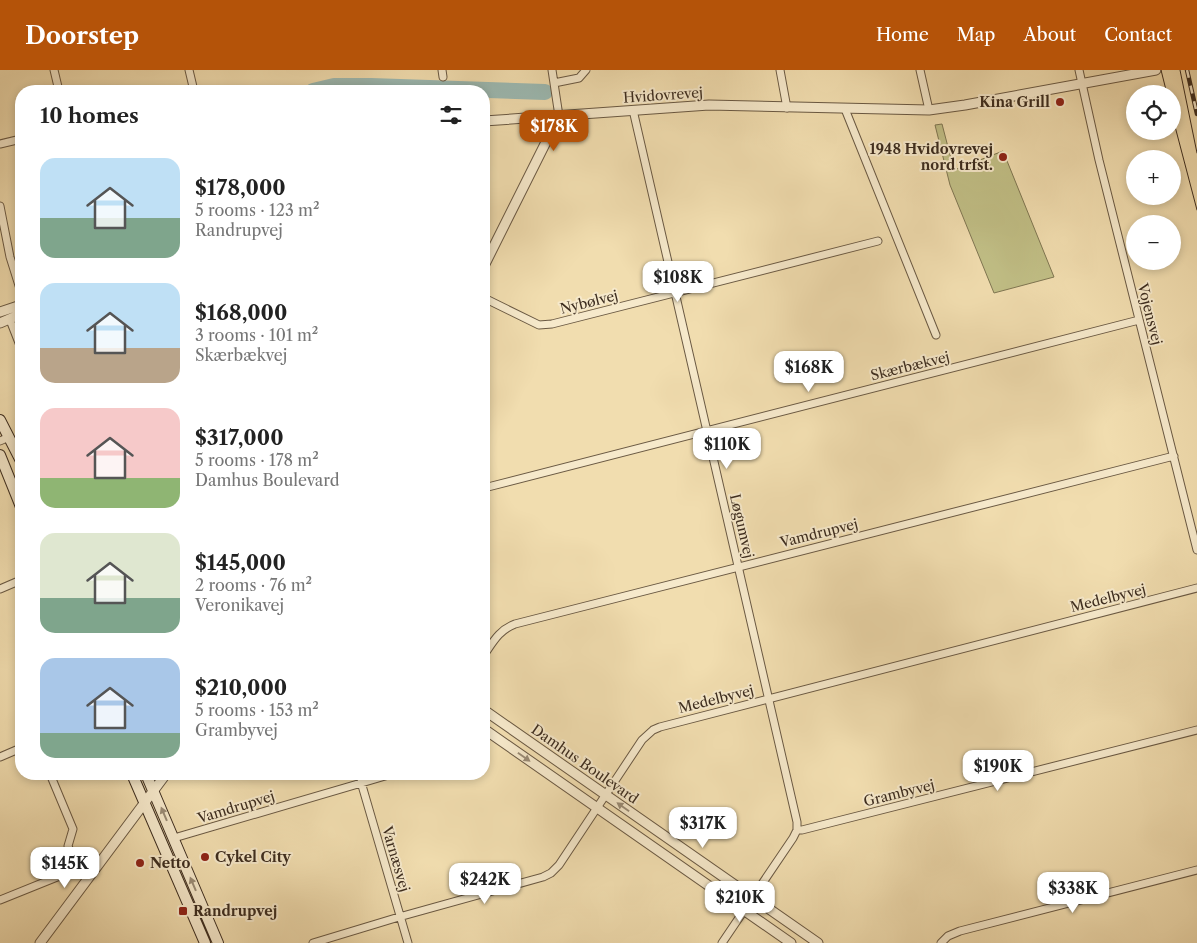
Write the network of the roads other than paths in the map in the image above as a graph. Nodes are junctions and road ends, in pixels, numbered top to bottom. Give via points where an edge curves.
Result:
1 (54, 70) edge
2 (189, 70) edge
3 (552, 70) edge
4 (586, 70) edge
5 (780, 70) edge
6 (920, 70) edge
7 (1079, 70) edge
8 (1156, 70) edge
9 (1141, 72) edge
10 (554, 83) junction
11 (1082, 84) junction
12 (58, 85) edge
13 (193, 85) edge
14 (787, 108) junction
15 (845, 108) junction
16 (633, 110) junction
17 (928, 110) junction
18 (559, 116) junction
19 (490, 121) edge
20 (15, 140) edge
21 (0, 144) edge
22 (0, 206) edge
23 (878, 241) dead end
24 (490, 254) edge
25 (15, 273) edge
26 (674, 293) junction
27 (490, 301) edge
28 (15, 307) edge
29 (0, 312) edge
30 (15, 317) edge
31 (10, 320) junction
32 (1139, 320) junction
33 (0, 323) edge
34 (15, 333) edge
35 (936, 335) dead end
36 (0, 420) edge
37 (707, 431) junction
38 (5, 439) edge
39 (15, 453) edge
40 (0, 454) edge
41 (1174, 456) junction
42 (490, 486) edge
43 (15, 492) edge
44 (1197, 550) edge
45 (738, 566) junction
46 (15, 582) edge
47 (0, 588) edge
48 (1197, 588) edge
49 (490, 646) edge
50 (768, 699) junction
51 (490, 714) edge
52 (1197, 730) edge
53 (490, 733) edge
54 (15, 751) edge
55 (0, 757) edge
56 (53, 780) edge
57 (135, 780) edge
58 (149, 780) edge
59 (161, 780) edge
60 (369, 780) edge
61 (361, 782) junction
62 (153, 790) junction
63 (605, 795) junction
64 (144, 802) junction
65 (596, 808) junction
66 (797, 830) junction
67 (174, 838) junction
68 (77, 869) junction
69 (1197, 870) edge
70 (89, 877) junction
71 (752, 898) junction
72 (0, 900) edge
73 (744, 911) junction
74 (399, 917) junction
75 (40, 943) edge
76 (205, 943) edge
77 (218, 943) edge
78 (313, 943) edge
79 (408, 943) edge
80 (722, 943) edge
81 (791, 943) edge
82 (818, 943) edge
83 (941, 943) edge

1 - 12 street
2 - 13 street
3 - 10 street
4 - 10 street via 579,78
5 - 14 street
6 - 17 street
7 - 11 street, Vojensvej
8 - 9 street, Hvidovrevej
9 - 11 street, Hvidovrevej
10 - 18 street
11 - 17 street, Hvidovrevej
11 - 32 street, Vojensvej
14 - 15 street, Hvidovrevej
14 - 16 street, Hvidovrevej via 709,106
15 - 17 street, Hvidovrevej
15 - 35 street
16 - 18 street, Hvidovrevej
16 - 26 street, Løgumvej
18 - 19 street, Hvidovrevej
18 - 24 street
20 - 21 street
22 - 25 street
23 - 26 street, Nybølvej
26 - 27 street, Nybølvej via 539,325
26 - 37 street, Løgumvej
28 - 29 street
30 - 31 street
31 - 33 street
31 - 34 street
32 - 37 street, Skærbækvej
32 - 41 street, Vojensvej
36 - 38 main road
37 - 42 street, Skærbækvej
37 - 45 street, Løgumvej
38 - 39 main road
40 - 43 main road
41 - 44 street, Vojensvej
41 - 45 street, Vamdrupvej
45 - 49 street, Vamdrupvej via 515,624 499,633
45 - 50 street, Løgumvej
46 - 47 street
48 - 50 street, Medelbyvej
50 - 63 street, Medelbyvej via 653,730 642,740
50 - 66 street, Løgumvej
51 - 63 street, Damhus Boulevard
52 - 66 street, Grambyvej
53 -> 65 street
54 - 55 street
56 - 68 street via 73,829 68,846
57 - 64 main road
58 - 62 main road
59 - 62 street
60 - 61 street, Vamdrupvej
61 - 67 street, Vamdrupvej
61 - 74 street, Varnæsvej
62 - 64 street
67 -> 62 main road
63 - 65 street, Medelbyvej
71 -> 63 street, Damhus Boulevard
64 - 70 street
64 - 76 main road
65 - 73 street
65 - 74 street, Medelbyvej via 559,865 543,877
66 - 71 street
77 -> 67 main road
68 - 70 street
68 - 72 street
69 - 83 street via 960,931
70 - 75 street
71 - 73 street
71 - 82 street, Damhus Boulevard
73 - 80 street
73 - 81 street
74 - 78 street, Medelbyvej
74 - 79 street, Varnæsvej

